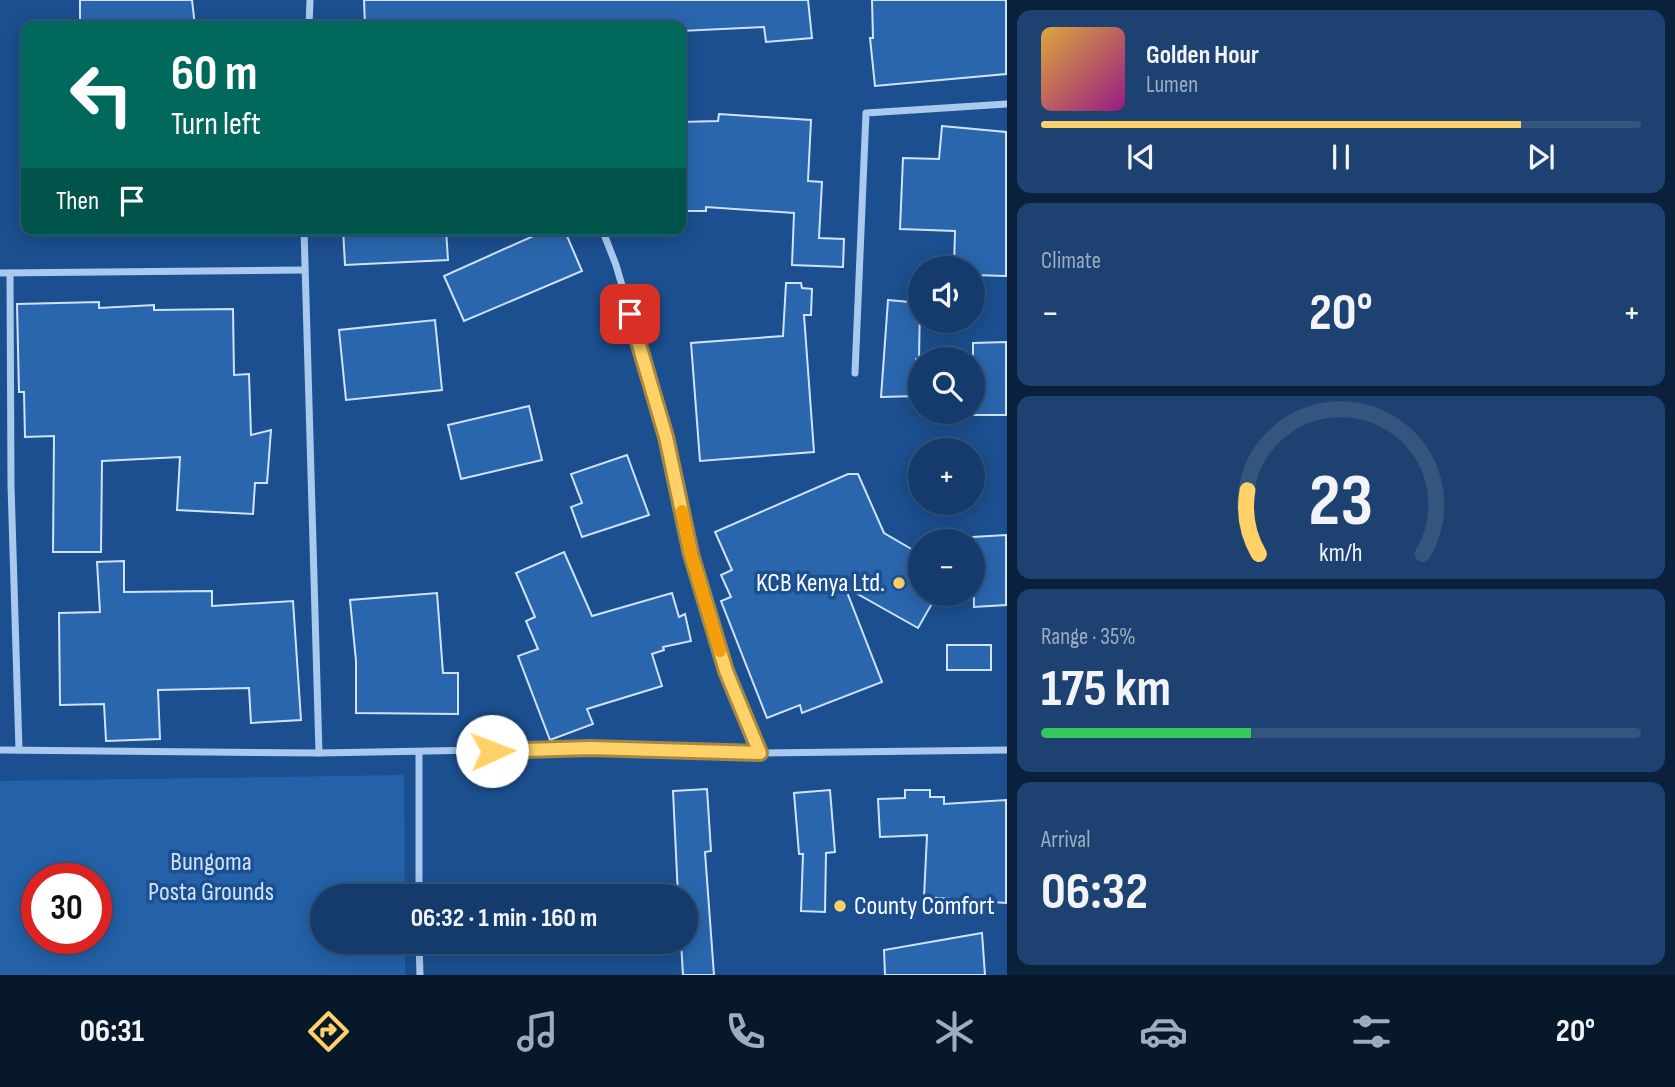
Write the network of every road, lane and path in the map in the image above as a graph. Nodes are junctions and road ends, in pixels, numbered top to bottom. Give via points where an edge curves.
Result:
1 (310, 0) edge
2 (309, 21) edge
3 (1006, 104) edge
4 (304, 235) edge
5 (604, 235) edge
6 (303, 270) junction
7 (0, 273) edge
8 (10, 273) junction
9 (855, 373) dead end
10 (0, 750) edge
11 (19, 750) junction
12 (1006, 750) edge
13 (319, 753) junction
14 (419, 753) junction
15 (760, 753) junction
16 (419, 884) edge
17 (419, 954) edge
18 (419, 975) edge

1 - 2 street
3 - 9 street via 866,113
4 - 6 street
5 - 15 street via 666,437 691,554 722,658
6 - 8 street
6 - 13 street
7 - 8 street
8 - 11 street
10 - 11 street
11 - 13 street
12 - 15 street
13 - 14 street
14 - 15 street via 590,748
14 - 16 street
17 - 18 street

